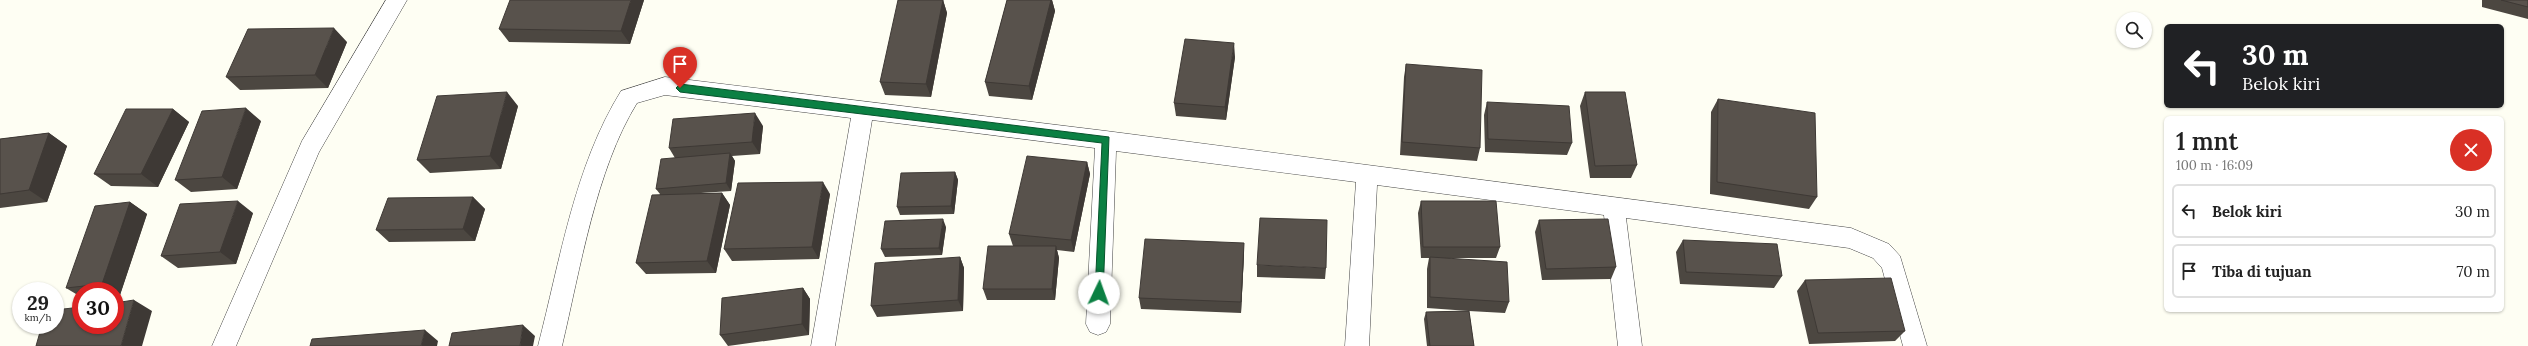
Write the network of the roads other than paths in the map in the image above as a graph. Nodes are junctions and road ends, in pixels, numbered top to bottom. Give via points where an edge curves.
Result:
1 (397, 0) edge
2 (864, 112) junction
3 (1106, 140) junction
4 (1367, 175) junction
5 (1614, 208) junction
6 (1098, 324) dead end
7 (224, 346) edge
8 (550, 346) edge
9 (823, 346) edge
10 (1357, 346) edge
11 (1630, 346) edge
12 (1916, 346) edge

1 - 7 street via 310,148
2 - 3 street
2 - 8 street via 665,86 630,97 621,110 592,179
2 - 9 street
3 - 4 street
3 - 6 street
4 - 5 street
4 - 10 street
5 - 11 street
5 - 12 street via 1836,235 1871,246 1881,251 1892,263

